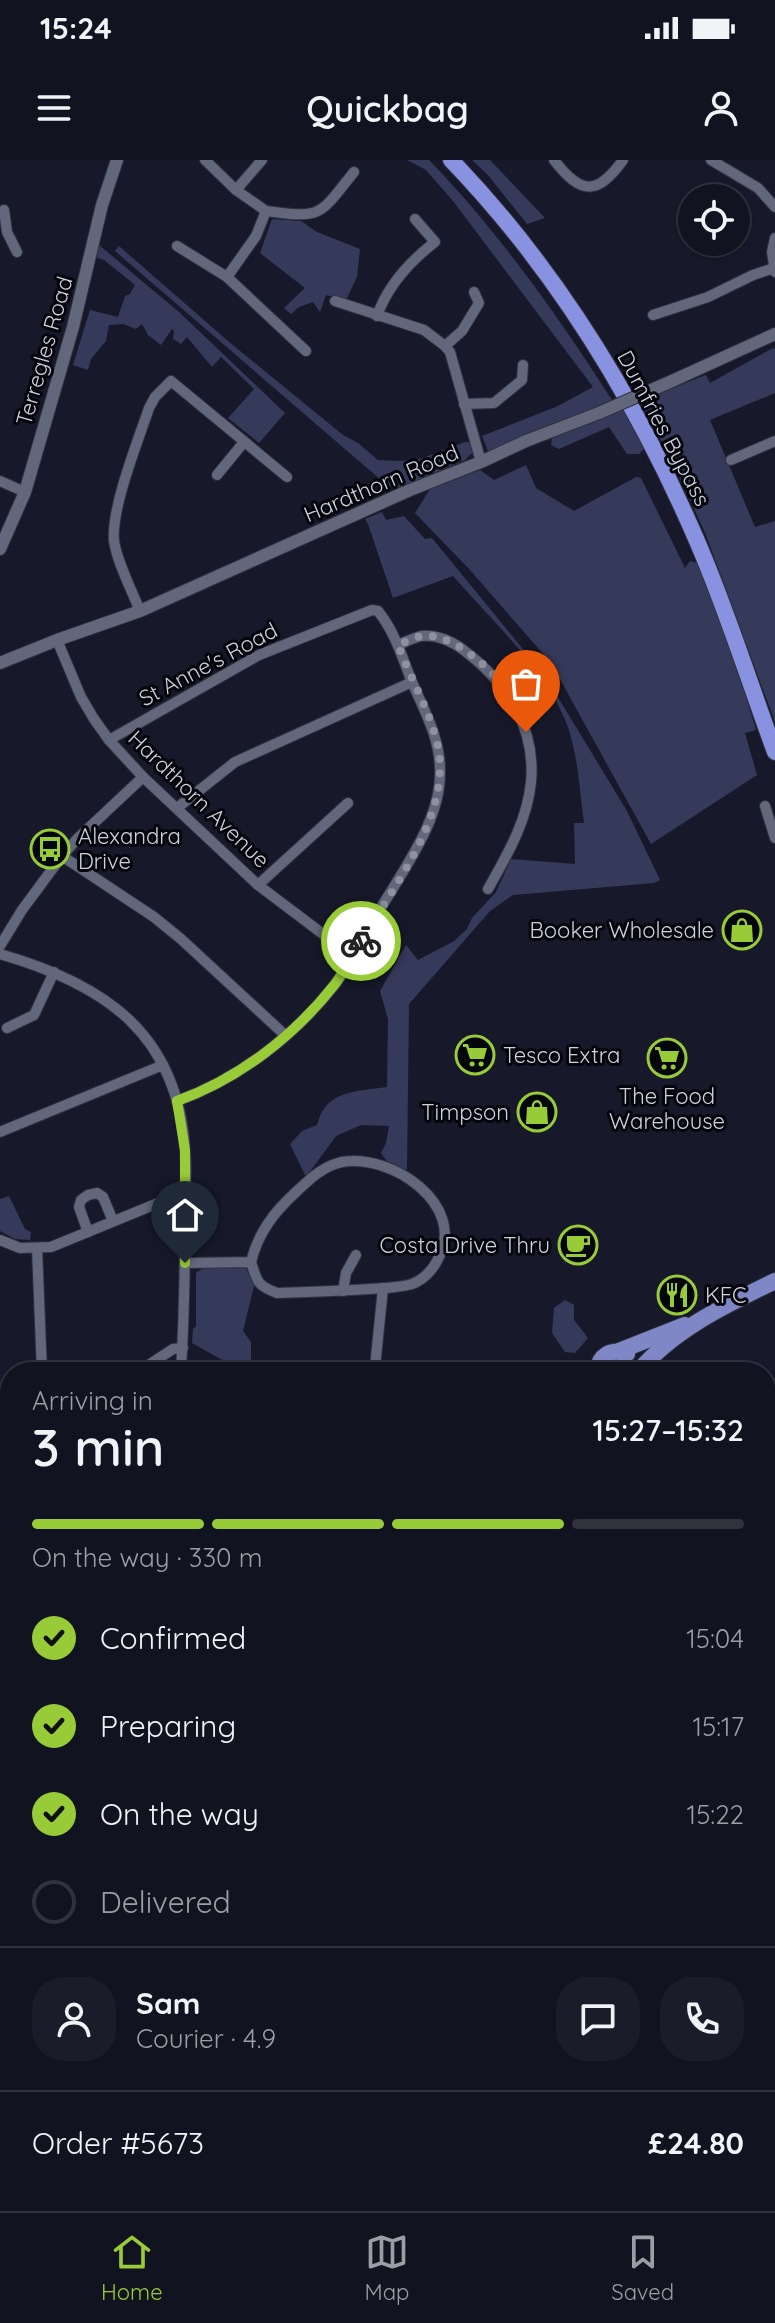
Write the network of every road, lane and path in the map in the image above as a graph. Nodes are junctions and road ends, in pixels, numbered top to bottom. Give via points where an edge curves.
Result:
1 (117, 160) edge
2 (205, 160) edge
3 (262, 160) edge
4 (451, 160) edge
5 (554, 160) edge
6 (623, 160) edge
7 (711, 160) edge
8 (354, 172) dead end
9 (236, 190) junction
10 (775, 207) edge
11 (4, 210) dead end
12 (266, 211) junction
13 (415, 219) dead end
14 (4, 233) edge
15 (775, 238) edge
16 (177, 246) dead end
17 (17, 252) dead end
18 (774, 270) edge
19 (227, 277) junction
20 (474, 292) dead end
21 (335, 301) dead end
22 (653, 315) dead end
23 (377, 316) junction
24 (775, 334) edge
25 (445, 346) junction
26 (306, 351) dead end
27 (523, 365) dead end
28 (464, 404) junction
29 (775, 441) edge
30 (244, 442) junction
31 (731, 460) dead end
32 (481, 462) junction
33 (217, 475) dead end
34 (287, 477) dead end
35 (0, 481) edge
36 (25, 492) junction
37 (0, 549) edge
38 (140, 611) junction
39 (57, 640) junction
40 (398, 645) junction
41 (0, 663) edge
42 (412, 682) junction
43 (109, 740) junction
44 (775, 752) edge
45 (143, 777) junction
46 (348, 803) dead end
47 (765, 806) dead end
48 (177, 808) junction
49 (775, 838) edge
50 (62, 856) junction
51 (258, 885) junction
52 (488, 889) dead end
53 (0, 946) edge
54 (0, 954) edge
55 (352, 956) junction
56 (54, 972) junction
57 (7, 1028) dead end
58 (285, 1035) junction
59 (163, 1065) junction
60 (177, 1101) junction
61 (0, 1132) edge
62 (185, 1192) junction
63 (113, 1221) junction
64 (88, 1232) junction
65 (0, 1240) edge
66 (37, 1248) junction
67 (356, 1255) dead end
68 (251, 1262) junction
69 (185, 1263) junction
70 (767, 1285) edge
71 (383, 1288) junction
72 (343, 1291) junction
73 (694, 1323) junction
74 (183, 1348) junction
75 (619, 1351) junction
76 (42, 1362) edge
77 (153, 1362) edge
78 (184, 1362) edge
79 (376, 1362) edge
80 (600, 1362) edge
81 (633, 1362) edge
82 (648, 1362) edge

1 - 36 street, Terregles Road
2 - 9 street
3 - 9 street
4 - 44 highway, Dumfries Bypass via 569,306 634,410 699,545
5 - 6 street via 574,184 591,187 609,180
7 - 10 street via 758,188
8 - 12 street via 320,211
9 - 12 street
11 - 14 street
12 - 19 street via 256,236
13 - 23 street via 435,242 413,258 384,296
14 - 17 street
15 - 18 street
16 - 19 street
18 - 22 street
19 - 26 street
20 - 25 street via 479,303 470,320
21 - 23 street
23 - 25 street via 424,330
24 - 32 street, Hardthorn Road, bridge
25 - 28 street
27 - 28 street via 522,380 494,403
28 - 32 street
29 - 31 street
30 - 33 street
30 - 34 street
30 - 38 street via 171,381 155,397 114,527 114,543
32 - 38 street, Hardthorn Road
35 - 36 street
36 - 37 street, Terregles Road
38 - 39 street, Hardthorn Road
39 - 41 street, Hardthorn Road
39 - 43 street, Hardthorn Avenue via 81,697
40 - 42 street
40 - 43 street, St Anne's Road via 386,620 372,610 259,655
40 - 52 street via 422,636 456,644 502,685 526,732 531,783 525,812
42 - 48 street via 235,762
42 - 55 street via 434,730 439,794 411,858
43 - 45 street, Hardthorn Avenue
45 - 48 street, Hardthorn Avenue
45 - 50 street
46 - 51 street
47 - 49 street
48 - 51 street, Hardthorn Avenue
50 - 53 street
50 - 58 street via 154,917
51 - 55 street, Hardthorn Avenue
54 - 56 street
55 - 58 street via 317,1005
56 - 57 street via 34,1015
56 - 59 street via 110,1002 132,1021
58 - 60 street via 227,1080
59 - 60 street
59 - 61 street
60 - 62 street
62 - 63 street
62 - 69 street
63 - 64 street
63 - 64 street via 103,1197 88,1195 79,1207
64 - 66 street
65 - 66 street
66 - 76 street
67 - 72 street
68 - 69 street
68 - 71 street via 261,1232 315,1173 341,1162 361,1161 414,1184 433,1200 446,1227 441,1255 426,1276
68 - 72 street via 256,1281 277,1293
69 - 74 street
70 - 73 main road
71 - 72 street
71 - 79 street
73 - 75 main road
73 - 82 main road
74 - 77 street
74 - 78 street
75 - 80 main road
75 - 81 main road

